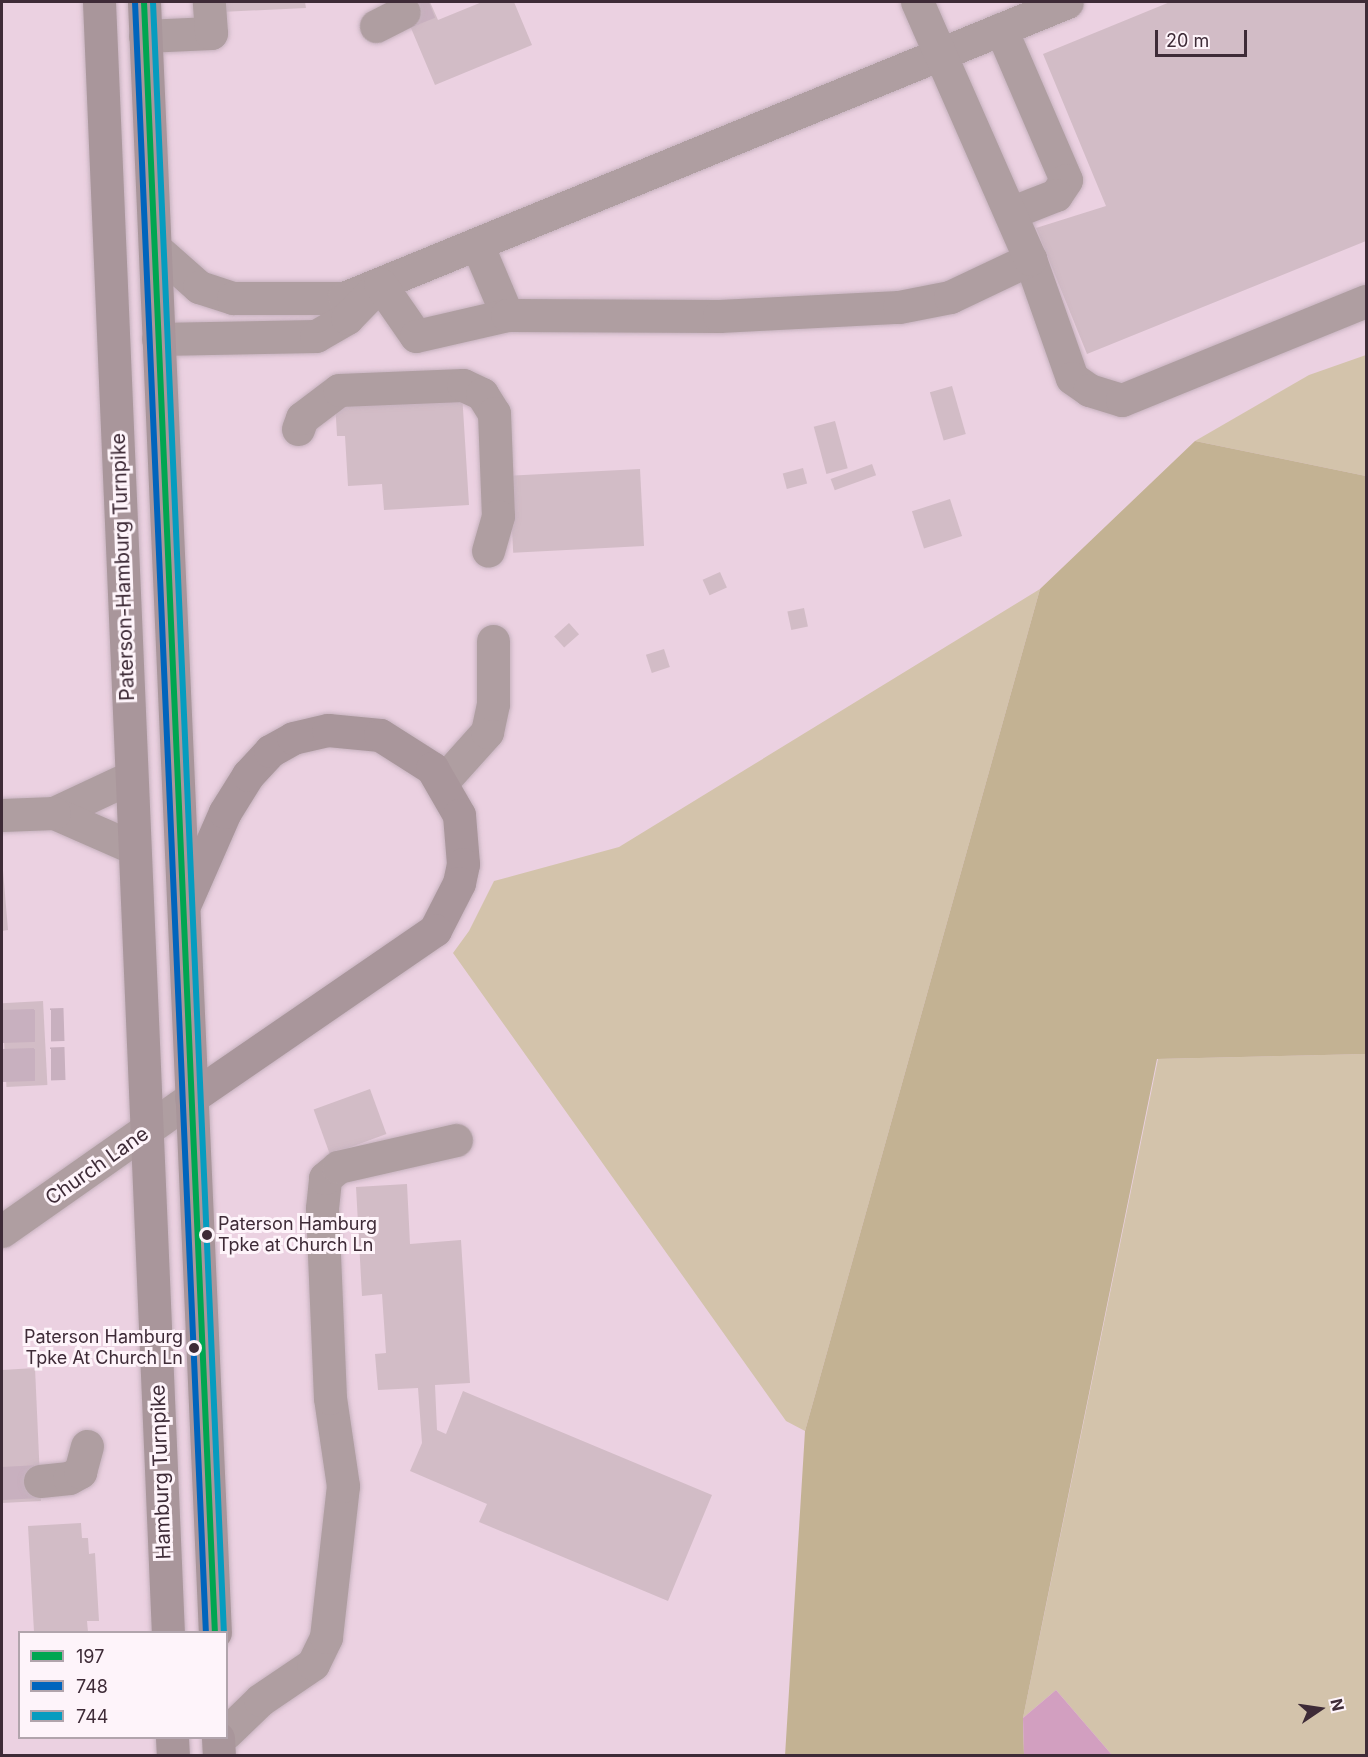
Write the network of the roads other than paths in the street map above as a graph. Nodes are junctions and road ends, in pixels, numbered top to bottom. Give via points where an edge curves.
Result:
1 (99, 2) edge
2 (144, 2) edge
3 (209, 2) edge
4 (917, 2) edge
5 (1067, 2) edge
6 (1001, 29) junction
7 (145, 36) junction
8 (940, 56) junction
9 (1010, 213) junction
10 (477, 244) junction
11 (154, 248) junction
12 (1030, 259) junction
13 (380, 284) junction
14 (1366, 301) edge
15 (345, 308) junction
16 (507, 315) junction
17 (158, 339) junction
18 (298, 429) dead end
19 (488, 551) dead end
20 (493, 641) dead end
21 (131, 777) junction
22 (443, 781) junction
23 (54, 813) junction
24 (2, 814) edge
25 (134, 848) junction
26 (182, 910) junction
27 (191, 1098) junction
28 (146, 1132) junction
29 (456, 1140) dead end
30 (2, 1231) edge
31 (87, 1446) dead end
32 (40, 1481) tunnel mouth
33 (168, 1631) edge
34 (215, 1631) edge
35 (228, 1734) edge

1 - 21 main road, Paterson-Hamburg Turnpike
2 - 7 main road
3 - 7 street via 211,33
4 - 8 street
5 - 6 street
6 - 8 street
6 - 9 street via 1066,180 1056,195
7 - 11 main road
8 - 9 street
8 - 10 street
9 - 12 street
10 - 13 street
10 - 16 street
11 - 15 street via 199,287 233,298
11 - 17 main road
12 - 14 street via 1072,378 1089,390 1122,400
12 - 16 street via 950,297 899,307 719,316
13 - 15 street
13 - 16 street via 416,336
15 - 17 street via 316,336
17 - 26 main road
18 - 19 street via 302,418 339,390 463,385 482,394 494,413 498,516
20 - 22 street via 493,704 487,732
21 - 23 street
21 - 25 main road, Paterson-Hamburg Turnpike
22 - 26 main road via 415,754 364,730 328,730 293,738 270,751 248,775 225,812
22 - 27 main road via 459,814 463,864 459,883 435,930
23 - 24 street
23 - 25 street
25 - 28 main road, Paterson-Hamburg Turnpike
26 - 27 main road
27 - 28 street, Church Lane
27 - 34 main road
28 - 30 street, Church Lane
28 - 33 main road, Hamburg Turnpike
29 - 35 street via 338,1167 326,1178 322,1208 330,1398 343,1486 327,1637 313,1664 288,1685 260,1700
31 - 32 street via 80,1472 69,1478

